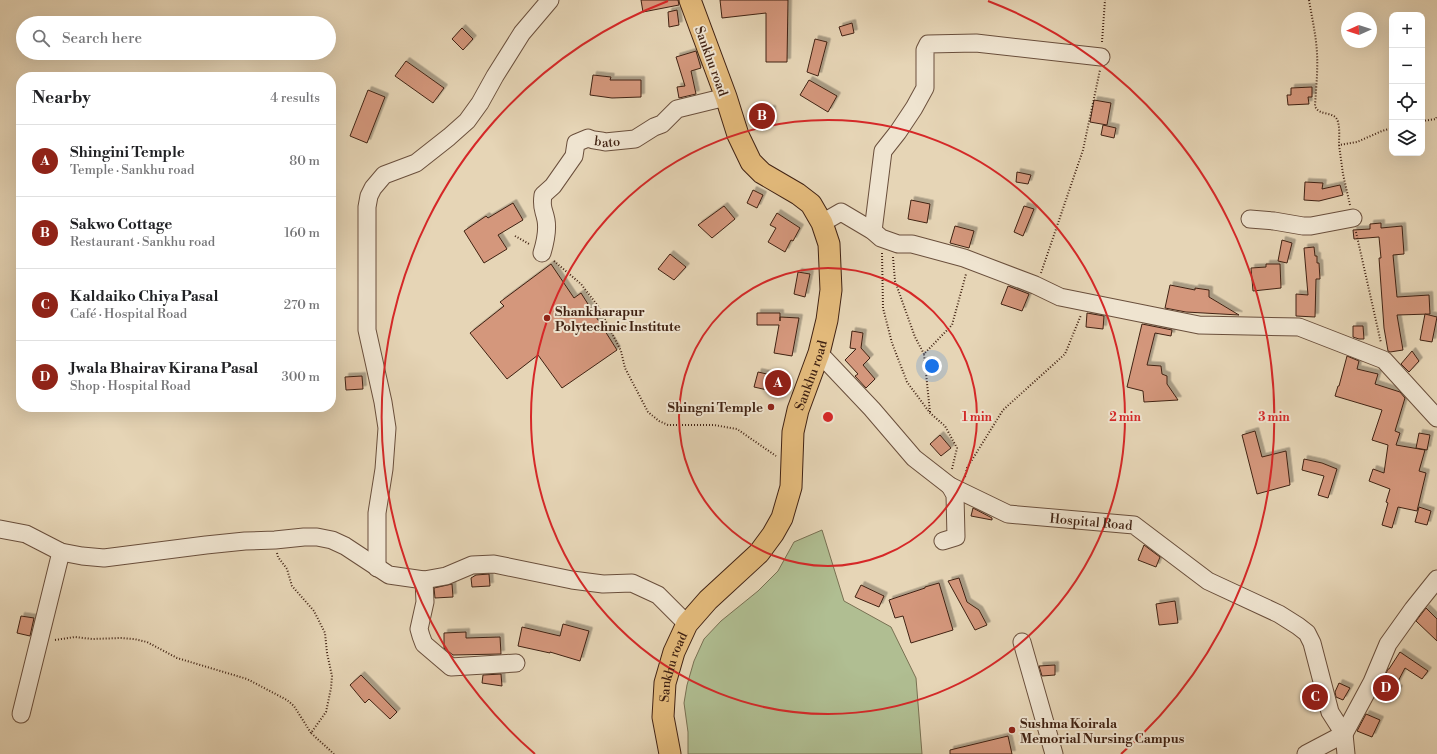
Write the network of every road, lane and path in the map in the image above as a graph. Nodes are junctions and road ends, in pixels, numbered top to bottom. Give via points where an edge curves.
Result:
1 (550, 0) edge
2 (690, 0) edge
3 (1105, 0) edge
4 (1309, 0) edge
5 (1101, 57) junction
6 (726, 97) junction
7 (1437, 116) edge
8 (1425, 121) edge
9 (1339, 145) dead end
10 (1353, 218) dead end
11 (1250, 219) dead end
12 (822, 223) junction
13 (877, 234) junction
14 (515, 236) dead end
15 (898, 244) junction
16 (542, 253) junction
17 (964, 258) junction
18 (1035, 285) junction
19 (1087, 303) junction
20 (819, 353) junction
21 (924, 354) junction
22 (930, 413) junction
23 (1437, 418) edge
24 (792, 463) junction
25 (956, 488) junction
26 (0, 529) edge
27 (275, 540) junction
28 (943, 541) dead end
29 (61, 552) junction
30 (377, 568) junction
31 (1437, 579) edge
32 (424, 580) junction
33 (687, 624) junction
34 (40, 638) junction
35 (1022, 642) dead end
36 (516, 663) dead end
37 (21, 714) dead end
38 (311, 733) junction
39 (1344, 734) junction
40 (334, 754) edge
41 (670, 754) edge
42 (1054, 754) edge
43 (1306, 754) edge
44 (1346, 754) edge

1 - 30 street via 522,33 467,121 416,163 384,175 369,196 366,330 387,428 377,513
2 - 6 main road, Sankhu road
3 - 5 path
4 - 9 path via 1318,70 1315,106 1321,113 1336,117
5 - 13 street via 976,43 928,44 925,50 925,88 883,151
5 - 18 path via 1083,150 1040,278
6 - 12 main road, Sankhu road via 738,135 751,162 762,173 811,204
6 - 16 street, bato via 677,109 662,124 635,138 605,142 588,138 576,143 574,156 553,186 543,195 541,206 546,221 546,240
7 - 8 path via 1436,119
10 - 11 street via 1311,226
12 - 13 street via 841,212
12 - 20 main road, Sankhu road via 829,244 831,290
13 - 15 street
13 - 22 path via 883,308 892,343 907,382
14 - 16 path
15 - 17 street via 912,244
15 - 21 path via 892,244 895,281 915,337
16 - 24 path via 581,284 598,306 621,351 625,368 648,412 658,421 668,425 714,425 737,429 779,458
17 - 18 street
17 - 21 path via 968,268 952,325
18 - 19 street via 1060,297
19 - 23 street via 1199,325 1299,327 1384,360
19 - 25 path via 1064,354 1003,410
20 - 24 main road, Sankhu road via 798,410 793,432
20 - 25 street, Hospital Road via 872,408 914,458
21 - 22 path
22 - 25 path via 945,426 957,448
24 - 33 main road, Sankhu road via 791,487 782,518 773,534 759,553 708,600
25 - 28 street via 956,537
25 - 39 street, Hospital Road via 1008,514 1134,525 1208,582 1298,626 1307,633 1312,643 1330,712
26 - 29 street via 26,534
27 - 29 street via 206,545 104,558
27 - 30 street via 304,536 332,540
27 - 38 path via 278,557 287,569 292,586 314,611 325,633 332,676 331,688 326,712
29 - 34 street
30 - 32 street via 389,575
31 - 39 street via 1388,644 1372,682
32 - 33 street via 446,576 472,565 494,564 572,580 603,584 632,583 658,595
32 - 36 street via 424,602 419,629 424,644 451,667
33 - 41 main road, Sankhu road via 674,652 665,683 663,716
34 - 37 street
34 - 38 path via 48,641 75,637 121,638 147,642 177,658 247,679 287,700 294,706
35 - 42 street
38 - 40 path
39 - 43 street
39 - 44 street

